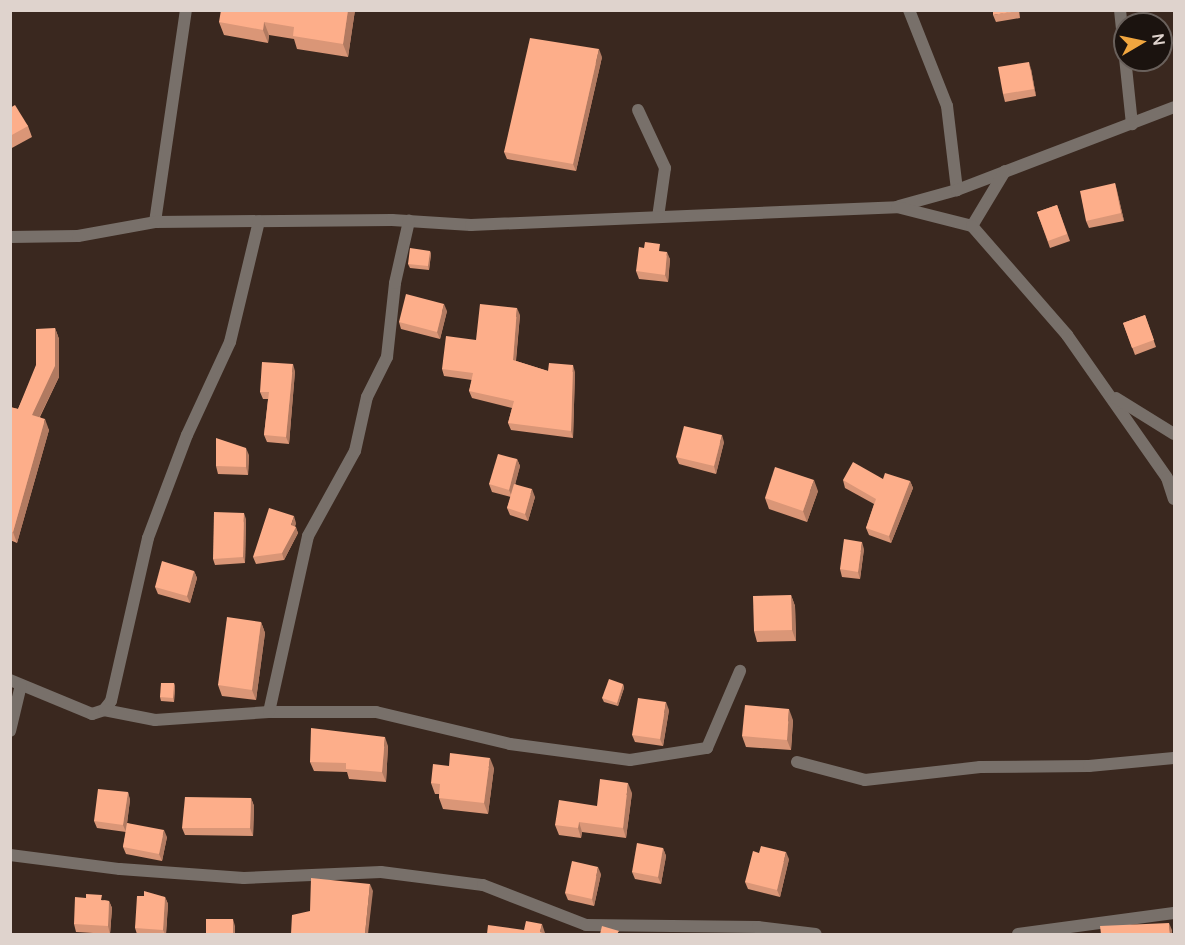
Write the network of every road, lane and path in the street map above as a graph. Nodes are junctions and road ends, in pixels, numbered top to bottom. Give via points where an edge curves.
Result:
1 (186, 10) edge
2 (909, 10) edge
3 (1120, 10) edge
4 (1174, 107) edge
5 (638, 110) dead end
6 (1132, 124) junction
7 (1005, 171) junction
8 (957, 190) junction
9 (897, 207) junction
10 (658, 217) junction
11 (259, 221) junction
12 (409, 221) junction
13 (155, 222) junction
14 (972, 226) junction
15 (10, 237) edge
16 (1112, 396) junction
17 (1174, 434) edge
18 (1174, 499) edge
19 (740, 672) dead end
20 (16, 682) edge
21 (104, 710) junction
22 (269, 712) junction
23 (10, 731) edge
24 (1174, 758) edge
25 (797, 762) dead end
26 (10, 855) edge
27 (1174, 913) edge
28 (816, 934) edge
29 (1018, 934) edge

1 - 13 street
2 - 8 street via 947,106
3 - 6 street
4 - 6 street
5 - 10 street via 665,168
6 - 7 street
7 - 8 street
7 - 14 street
8 - 9 street
9 - 10 street
9 - 14 street
10 - 12 street via 471,225
11 - 12 street
11 - 13 street
11 - 21 street via 230,342 187,435 148,538 111,701
12 - 22 street via 395,283 387,357 367,397 355,451 308,536
13 - 15 street via 78,236
14 - 16 street via 1067,335
16 - 17 street
16 - 18 street via 1167,478
19 - 22 street via 707,748 630,760 510,744 376,712
20 - 21 street via 92,714
20 - 23 street
21 - 22 street via 155,720
24 - 25 street via 1089,766 980,767 865,780
26 - 28 street via 120,869 244,878 381,872 483,885 586,925 758,927
27 - 29 street

